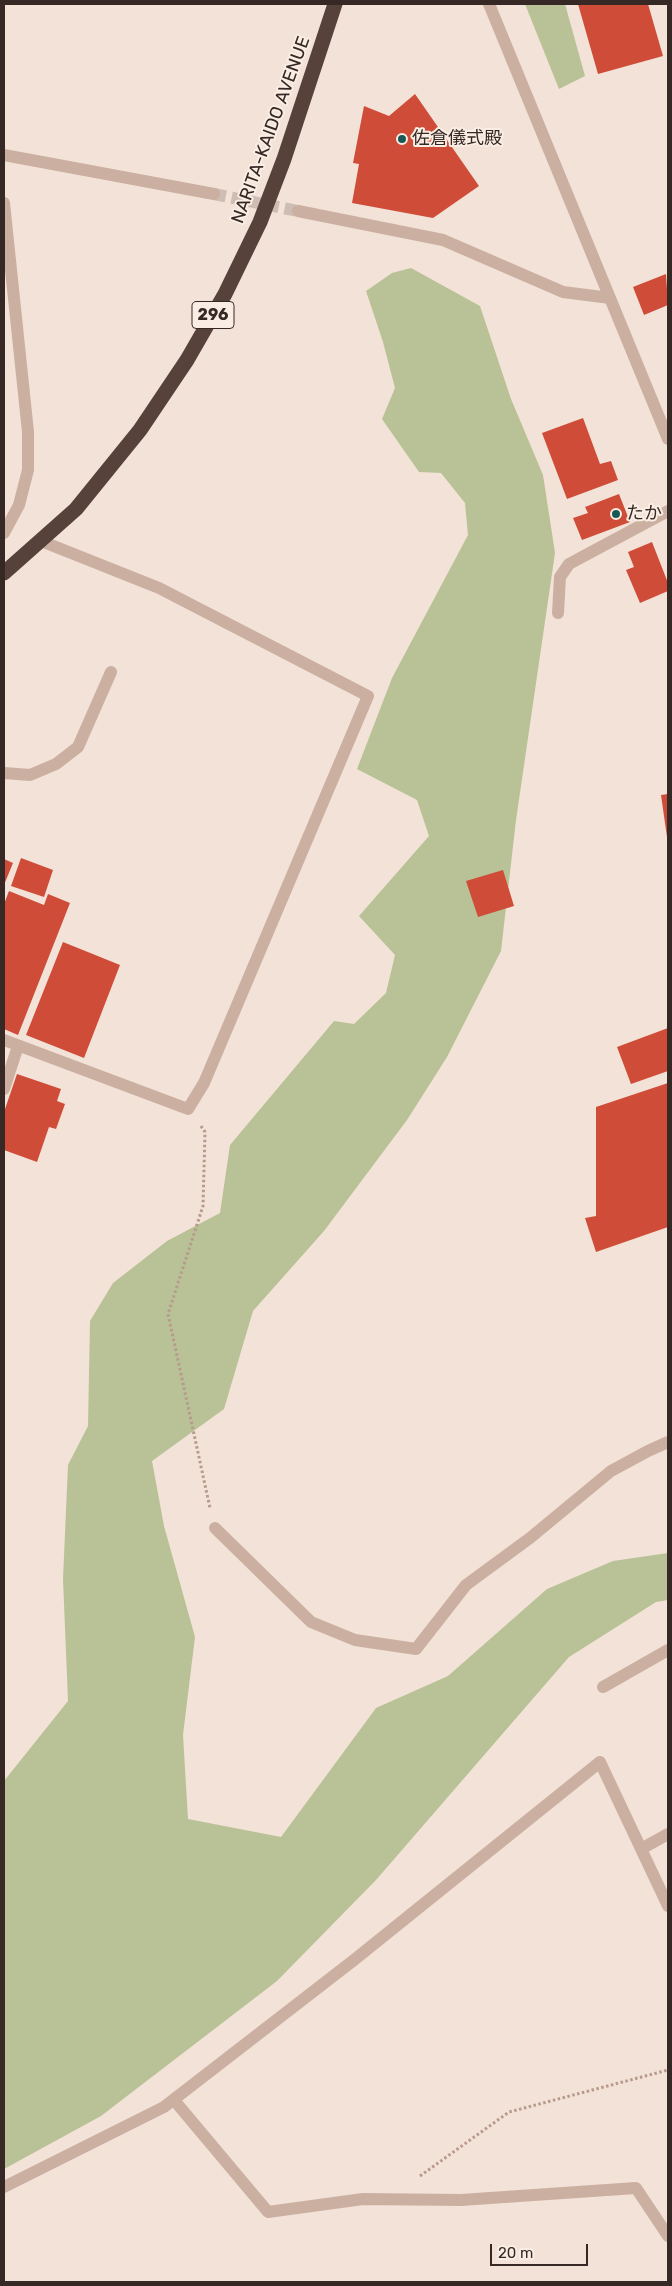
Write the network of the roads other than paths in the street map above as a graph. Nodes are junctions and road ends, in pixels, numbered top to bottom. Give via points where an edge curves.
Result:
1 (335, 4) edge
2 (489, 4) edge
3 (4, 155) edge
4 (214, 194) tunnel mouth
5 (4, 203) edge
6 (298, 211) tunnel mouth
7 (610, 298) junction
8 (668, 439) edge
9 (668, 511) edge
10 (4, 533) edge
11 (41, 541) junction
12 (4, 573) edge
13 (558, 612) dead end
14 (111, 672) dead end
15 (4, 772) edge
16 (4, 1040) edge
17 (18, 1046) junction
18 (4, 1089) edge
19 (668, 1442) edge
20 (215, 1528) road end
21 (668, 1650) edge
22 (603, 1687) dead end
23 (668, 1834) edge
24 (641, 1849) junction
25 (668, 1906) edge
26 (174, 2100) junction
27 (4, 2187) edge
28 (668, 2236) edge

1 - 11 highway, NARITA-KAIDO AVENUE / 296 via 281,168 260,222 225,294 187,360 140,430 76,509
2 - 7 street
3 - 4 street
5 - 10 street via 28,432 28,470 18,506
6 - 7 street via 443,240 563,292
7 - 8 street
9 - 13 street via 569,564 560,577
11 - 12 highway, NARITA-KAIDO AVENUE / 296
11 - 17 street via 158,588 368,696 204,1083 188,1109
14 - 15 street via 78,747 56,764 30,775
16 - 17 street
17 - 18 street
19 - 20 street via 612,1471 466,1585 416,1649 355,1640 311,1622
21 - 22 street
23 - 24 street
24 - 25 street
24 - 26 street via 600,1762
26 - 27 street
26 - 28 street via 268,2212 363,2199 461,2200 636,2188

